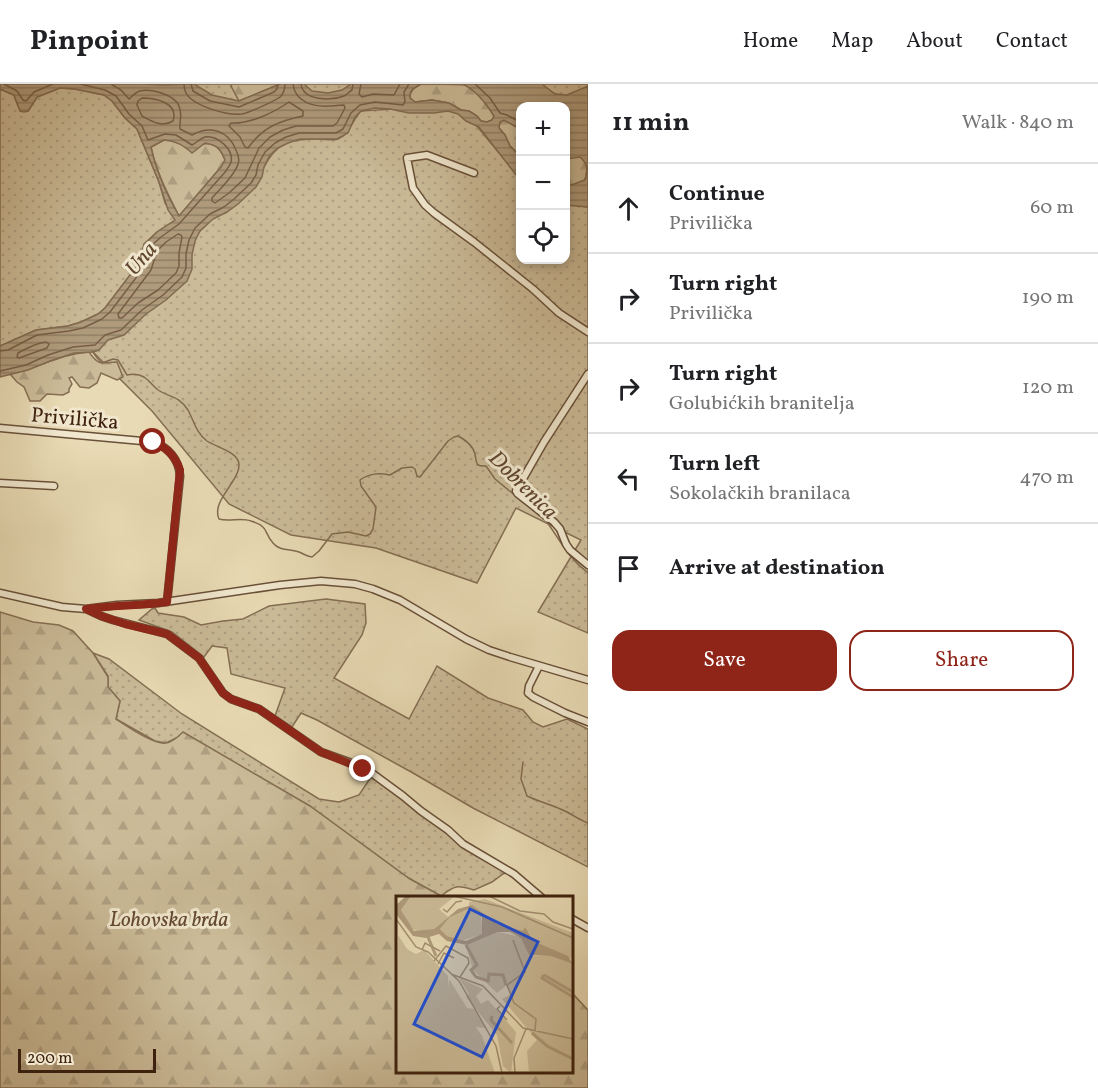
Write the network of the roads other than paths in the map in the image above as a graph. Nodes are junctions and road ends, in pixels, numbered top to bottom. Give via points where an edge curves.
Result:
1 (474, 174) dead end
2 (588, 332) edge
3 (588, 374) edge
4 (0, 428) edge
5 (0, 483) edge
6 (54, 486) dead end
7 (588, 566) edge
8 (0, 593) edge
9 (167, 602) junction
10 (86, 609) junction
11 (539, 666) junction
12 (588, 680) edge
13 (588, 722) edge
14 (541, 896) edge
15 (573, 920) edge
16 (588, 928) edge

1 - 2 street via 427,155 407,158 413,188 425,205
3 - 7 street via 516,491 554,522 570,550
4 - 9 street, Privilička via 153,442 170,452 178,463 180,476
5 - 6 street
8 - 10 street
9 - 10 street
9 - 11 street via 321,581 355,584 400,600 489,650
10 - 14 street via 167,634 199,658 231,699 259,709 321,752 373,774 463,844
11 - 12 street
11 - 13 street via 528,693
15 - 16 street

